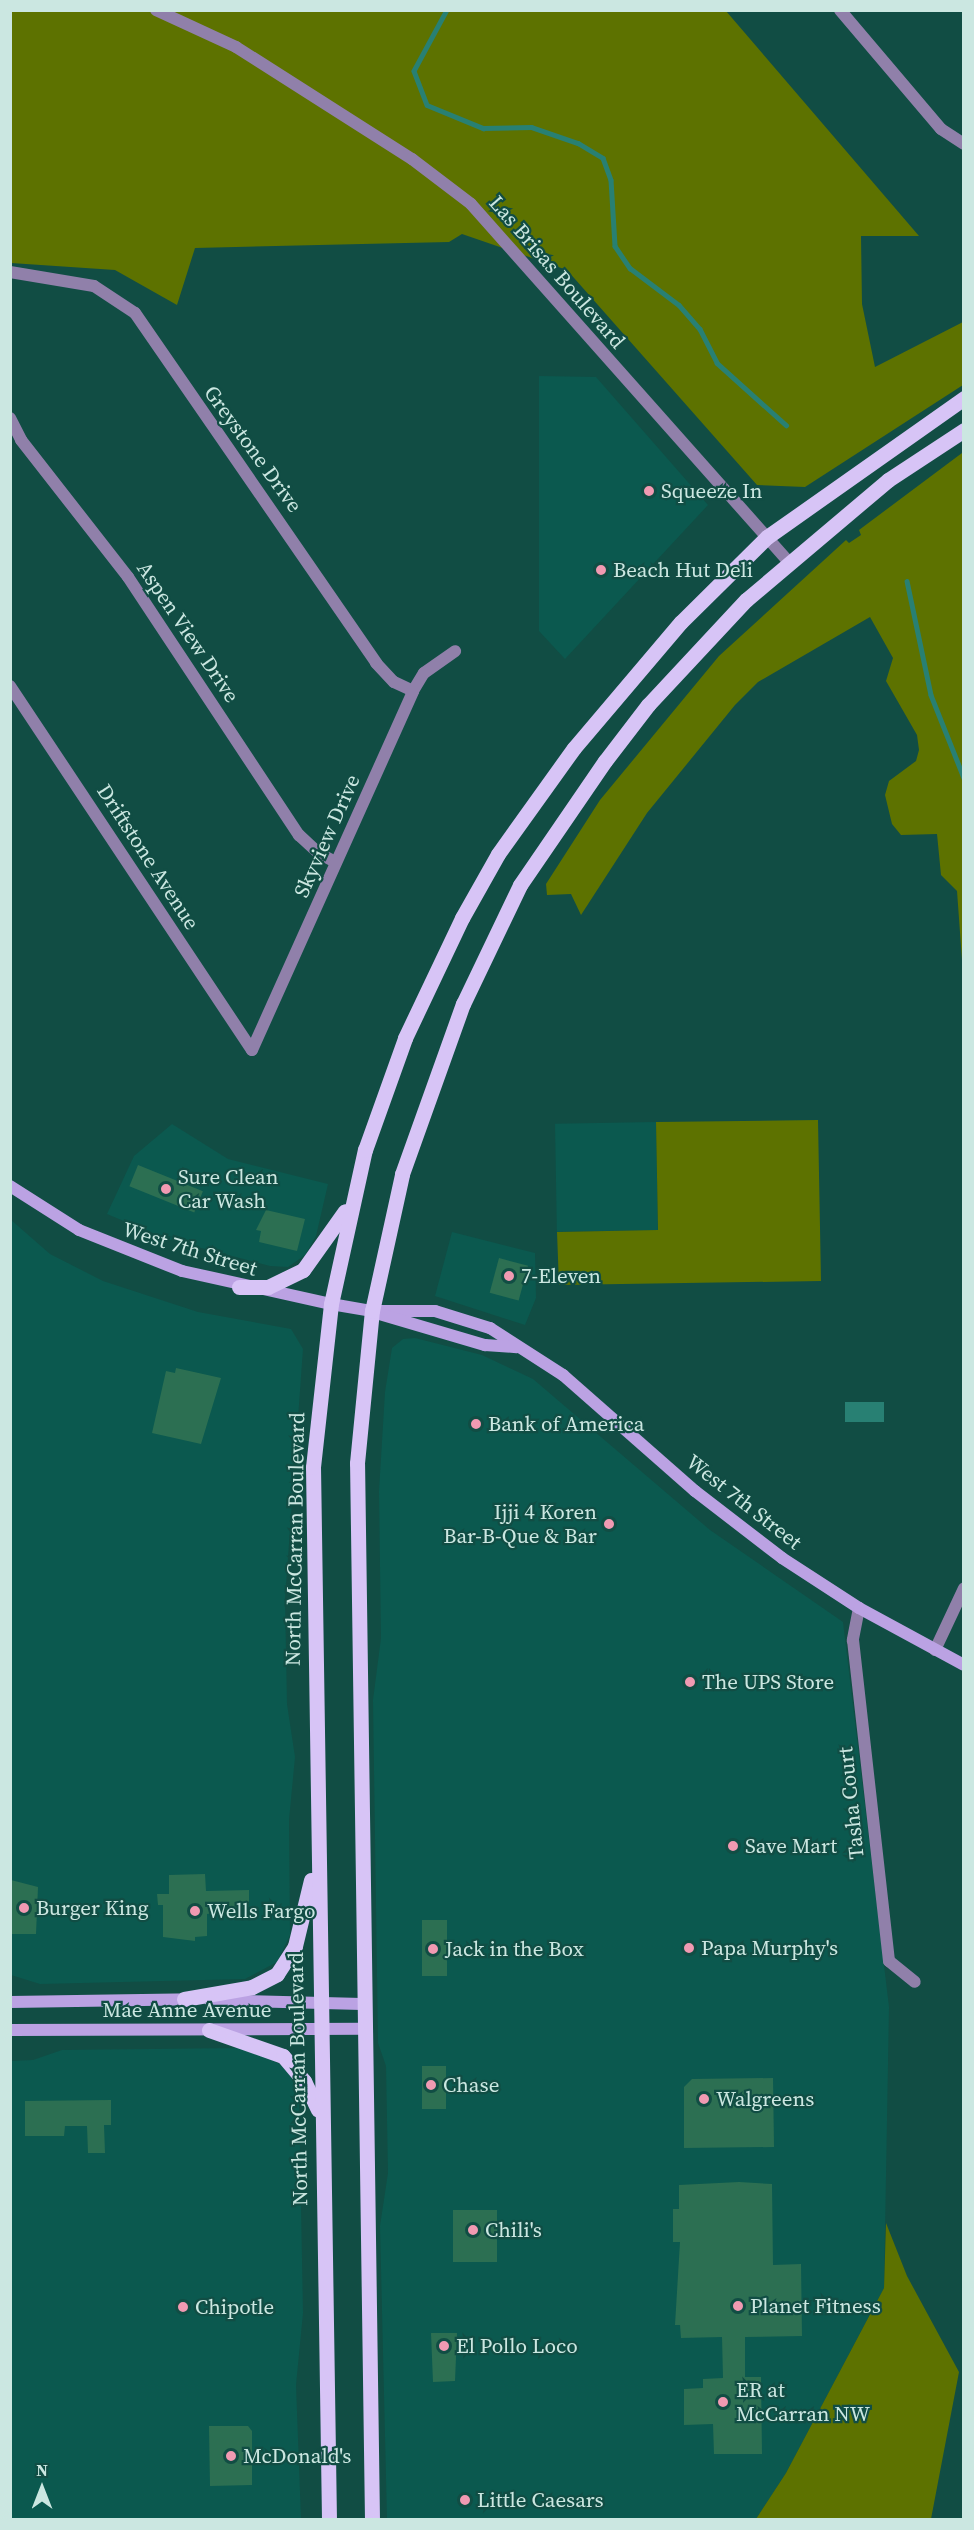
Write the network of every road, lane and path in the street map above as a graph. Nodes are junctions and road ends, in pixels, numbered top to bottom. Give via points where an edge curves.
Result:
1 (156, 10) edge
2 (840, 10) edge
3 (963, 144) edge
4 (10, 272) edge
5 (963, 398) edge
6 (10, 418) edge
7 (963, 430) edge
8 (767, 537) junction
9 (789, 562) junction
10 (455, 651) dead end
11 (10, 686) edge
12 (413, 691) junction
13 (336, 862) junction
14 (252, 1050) joint
15 (10, 1186) edge
16 (352, 1201) junction
17 (239, 1287) junction
18 (331, 1304) junction
19 (372, 1311) junction
20 (517, 1347) junction
21 (963, 1588) edge
22 (859, 1608) junction
23 (935, 1650) junction
24 (963, 1665) edge
25 (316, 1860) junction
26 (915, 1982) dead end
27 (184, 1999) junction
28 (319, 2000) junction
29 (10, 2002) edge
30 (362, 2004) junction
31 (320, 2029) junction
32 (363, 2029) junction
33 (10, 2030) edge
34 (209, 2030) junction
35 (321, 2151) junction
36 (329, 2520) edge
37 (372, 2520) edge

1 - 8 street, Las Brisas Boulevard via 236,47 412,159 471,204
2 - 3 street via 941,129
4 - 12 street, Greystone Drive via 94,286 135,313 376,663 394,682
5 - 8 main road, North McCarran Boulevard
6 - 13 street, Aspen View Drive via 21,441 128,577 299,835
7 - 9 main road via 888,480
8 - 9 street, Las Brisas Boulevard
8 - 16 main road, North McCarran Boulevard via 617,694 537,796 498,854 441,958 405,1038
9 - 19 main road via 746,600 648,705 520,885 463,1004 419,1119 395,1201
10 - 12 street, Skyview Drive via 424,673
11 - 14 street, Driftstone Avenue
12 - 13 street, Skyview Drive
13 - 14 street, Skyview Drive
15 - 17 main road, West 7th Street via 108,1244
16 - 17 main road via 303,1270 268,1287
16 - 18 main road, North McCarran Boulevard
17 - 18 main road, West 7th Street
18 - 19 main road, West 7th Street
18 - 25 main road, North McCarran Boulevard via 313,1467
19 - 20 main road, West 7th Street via 426,1331 486,1345
19 - 20 main road, West 7th Street via 443,1313 490,1328
19 - 30 main road via 356,1514
20 - 22 main road, West 7th Street via 563,1375 736,1524
21 - 23 street
22 - 23 main road, West 7th Street
22 - 26 street, Tasha Court via 853,1640 889,1961
23 - 24 main road, West 7th Street
25 - 27 main road via 295,1946 283,1967 252,1987
25 - 28 main road, North McCarran Boulevard
27 - 28 main road, Mae Anne Avenue
27 - 29 main road, Mae Anne Avenue
28 - 30 main road, Mae Anne Avenue
28 - 31 main road, North McCarran Boulevard
30 - 32 main road
31 - 32 main road, Mae Anne Avenue
31 - 34 main road, Mae Anne Avenue
31 - 35 main road, North McCarran Boulevard
32 - 37 main road
33 - 34 main road, Mae Anne Avenue
34 - 35 main road via 266,2046 295,2066 320,2115
35 - 36 main road, North McCarran Boulevard

